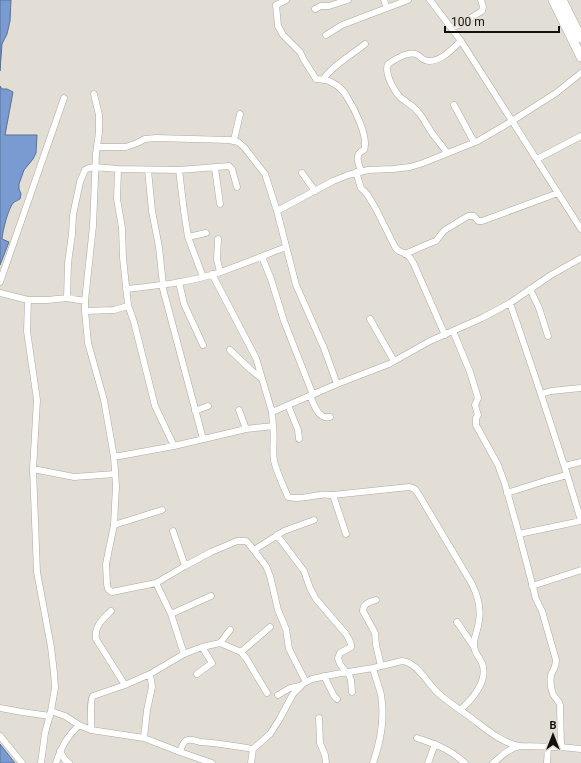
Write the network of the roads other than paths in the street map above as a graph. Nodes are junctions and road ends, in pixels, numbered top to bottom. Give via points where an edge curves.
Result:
1 (286, 0) edge
2 (348, 0) edge
3 (384, 0) edge
4 (408, 0) edge
5 (430, 0) edge
6 (481, 0) edge
7 (553, 0) edge
8 (562, 0) edge
9 (387, 8) junction
10 (315, 9) dead end
11 (451, 28) junction
12 (326, 35) dead end
13 (581, 38) edge
14 (462, 41) junction
15 (365, 44) dead end
16 (581, 57) edge
17 (581, 73) edge
18 (322, 80) junction
19 (94, 94) dead end
20 (64, 98) dead end
21 (454, 105) dead end
22 (240, 114) dead end
23 (512, 121) junction
24 (581, 136) edge
25 (234, 140) junction
26 (474, 142) junction
27 (97, 147) junction
28 (447, 153) junction
29 (537, 159) junction
30 (95, 167) junction
31 (215, 168) junction
32 (118, 169) junction
33 (148, 170) junction
34 (179, 170) junction
35 (359, 172) junction
36 (302, 173) dead end
37 (237, 187) dead end
38 (315, 191) junction
39 (558, 193) junction
40 (220, 204) dead end
41 (277, 211) junction
42 (581, 229) edge
43 (206, 233) dead end
44 (188, 237) junction
45 (218, 239) dead end
46 (286, 246) junction
47 (405, 254) junction
48 (262, 257) junction
49 (581, 258) edge
50 (220, 272) junction
51 (212, 274) junction
52 (204, 277) junction
53 (0, 282) edge
54 (179, 282) junction
55 (163, 285) junction
56 (126, 289) junction
57 (530, 289) junction
58 (0, 293) edge
59 (67, 298) junction
60 (28, 300) junction
61 (85, 301) junction
62 (510, 303) junction
63 (128, 306) junction
64 (85, 311) junction
65 (370, 319) dead end
66 (454, 331) junction
67 (445, 335) junction
68 (548, 336) dead end
69 (202, 345) dead end
70 (230, 350) dead end
71 (394, 361) junction
72 (261, 378) junction
73 (337, 384) junction
74 (581, 388) edge
75 (541, 394) junction
76 (312, 395) junction
77 (288, 405) junction
78 (208, 406) dead end
79 (239, 410) dead end
80 (195, 411) junction
81 (272, 412) junction
82 (330, 417) dead end
83 (273, 426) junction
84 (246, 429) junction
85 (203, 439) junction
86 (299, 439) dead end
87 (174, 446) junction
88 (114, 457) junction
89 (581, 462) edge
90 (565, 466) junction
91 (33, 469) junction
92 (115, 474) junction
93 (568, 475) junction
94 (507, 493) junction
95 (333, 495) junction
96 (162, 510) dead end
97 (314, 520) dead end
98 (581, 521) edge
99 (114, 525) junction
100 (173, 531) dead end
101 (346, 534) dead end
102 (519, 534) junction
103 (277, 535) junction
104 (254, 550) junction
105 (185, 566) junction
106 (581, 570) edge
107 (156, 583) junction
108 (532, 586) junction
109 (211, 596) dead end
110 (376, 600) dead end
111 (112, 611) dead end
112 (170, 614) junction
113 (457, 622) dead end
114 (270, 627) dead end
115 (230, 630) dead end
116 (250, 641) dead end
117 (220, 643) junction
118 (202, 647) junction
119 (474, 647) junction
120 (240, 652) junction
121 (184, 654) junction
122 (380, 666) junction
123 (373, 668) junction
124 (347, 672) junction
125 (150, 674) junction
126 (197, 674) dead end
127 (324, 676) junction
128 (306, 682) junction
129 (125, 685) junction
130 (300, 686) junction
131 (352, 692) dead end
132 (267, 693) dead end
133 (278, 695) dead end
134 (337, 699) dead end
135 (0, 708) edge
136 (460, 710) junction
137 (50, 713) junction
138 (319, 718) dead end
139 (79, 725) junction
140 (91, 730) junction
141 (0, 736) edge
142 (144, 738) junction
143 (417, 738) dead end
144 (435, 744) junction
145 (520, 746) junction
146 (548, 746) junction
147 (561, 747) junction
148 (253, 749) junction
149 (581, 749) edge
150 (60, 751) junction
151 (180, 752) junction
152 (22, 763) edge
153 (41, 763) edge
154 (56, 763) edge
155 (69, 763) edge
156 (212, 763) edge
157 (251, 763) edge
158 (326, 763) edge
159 (373, 763) edge
160 (428, 763) edge
161 (465, 763) edge
162 (493, 763) edge
163 (548, 763) edge

1 - 18 street via 276,5 278,26 300,52 316,79
2 - 10 street
3 - 9 street
4 - 9 street
5 - 11 street
6 - 11 street via 482,11
7 - 16 main road
8 - 13 main road
9 - 12 street via 342,25
11 - 14 street
14 - 23 street
14 - 28 street via 438,59 429,61 410,53 388,64 387,68 396,92 417,111
15 - 18 street
17 - 23 street
18 - 35 street via 331,82 347,96 363,130 365,146 358,154
19 - 27 street via 100,125
20 - 53 street
21 - 26 street
22 - 25 street
23 - 26 street
23 - 29 street
24 - 29 street
25 - 27 street via 156,138 126,146
25 - 41 street via 244,147 264,171
26 - 28 street
27 - 30 street
28 - 35 street via 410,167
29 - 39 street
30 - 32 street
30 - 59 street via 83,172 74,208
30 - 61 street via 93,226
31 - 34 street
31 - 37 street via 230,167
31 - 40 street
32 - 33 street
32 - 56 street via 117,199 122,228
33 - 34 street
33 - 55 street
34 - 44 street
35 - 38 street
35 - 47 street via 361,188 378,213 395,247
36 - 38 street
38 - 41 street
39 - 42 street
39 - 47 street via 482,221 478,221 474,216 468,216 442,232 436,241
41 - 46 street
43 - 44 street
44 - 52 street
45 - 50 street via 217,259
46 - 48 street
46 - 73 street via 296,285
47 - 67 street via 416,269
48 - 50 street
48 - 76 street
49 - 57 street
50 - 51 street
51 - 52 street
51 - 72 street via 256,358
52 - 54 street
54 - 55 street
54 - 69 street via 184,304
55 - 56 street
55 - 80 street
56 - 63 street
57 - 62 street
57 - 68 street
58 - 60 street
59 - 60 street
59 - 61 street
60 - 91 street via 27,331 38,400
61 - 64 street
62 - 66 street
62 - 75 street
63 - 64 street via 114,310
63 - 87 street via 155,406
64 - 88 street via 88,343 104,400
65 - 71 street
66 - 67 street
66 - 94 street via 478,398 475,405 478,415 476,425 498,465
67 - 71 street
70 - 72 street
71 - 73 street
72 - 81 street
73 - 76 street
74 - 75 street
75 - 90 street
76 - 77 street
76 - 82 street via 318,414 325,418
77 - 81 street
77 - 86 street
78 - 80 street
79 - 84 street
80 - 85 street
81 - 83 street
83 - 84 street
83 - 95 street via 274,460 288,497
84 - 85 street
85 - 87 street
87 - 88 street
88 - 92 street
89 - 90 street
90 - 93 street
91 - 92 street via 74,477
91 - 137 street via 37,572 54,673 55,688
92 - 99 street
93 - 94 street
93 - 98 street
94 - 102 street
95 - 101 street
95 - 119 street via 409,486 415,489 478,598 480,618
96 - 99 street
97 - 103 street
98 - 102 street
99 - 107 street via 106,564 108,588 112,592
100 - 105 street
102 - 108 street
103 - 104 street
103 - 124 street via 304,571 316,599 349,639 351,647 340,653 338,658
104 - 105 street via 246,541 237,541
104 - 128 street via 270,576 290,649
105 - 107 street
106 - 108 street
107 - 112 street
108 - 147 street via 556,660 551,677 551,689 560,705
109 - 112 street
110 - 122 street via 364,605 362,611 375,633
111 - 129 street via 97,627 96,639
112 - 121 street
113 - 119 street
114 - 120 street
115 - 117 street
116 - 120 street
117 - 118 street
117 - 120 street
118 - 121 street
118 - 126 street via 212,664
119 - 136 street via 483,666 483,679 477,691
120 - 132 street
121 - 125 street
122 - 123 street
122 - 136 street via 402,661 412,664 436,692
123 - 124 street
123 - 159 street via 380,694 382,727
124 - 127 street
124 - 131 street
125 - 129 street
125 - 142 street via 152,687
127 - 128 street
127 - 134 street
128 - 130 street
129 - 140 street via 91,698
130 - 133 street
130 - 148 street via 270,734
135 - 137 street
136 - 145 street via 499,738
137 - 139 street via 65,716
137 - 153 street
138 - 158 street via 320,743
139 - 140 street
139 - 150 street via 67,738
140 - 142 street
141 - 152 street
142 - 151 street
143 - 144 street
144 - 160 street
144 - 161 street via 451,751
145 - 146 street
145 - 162 street via 514,747
146 - 147 street
146 - 163 street
147 - 149 street
148 - 151 street via 186,740
148 - 157 street
150 - 154 street
150 - 155 street
151 - 156 street

